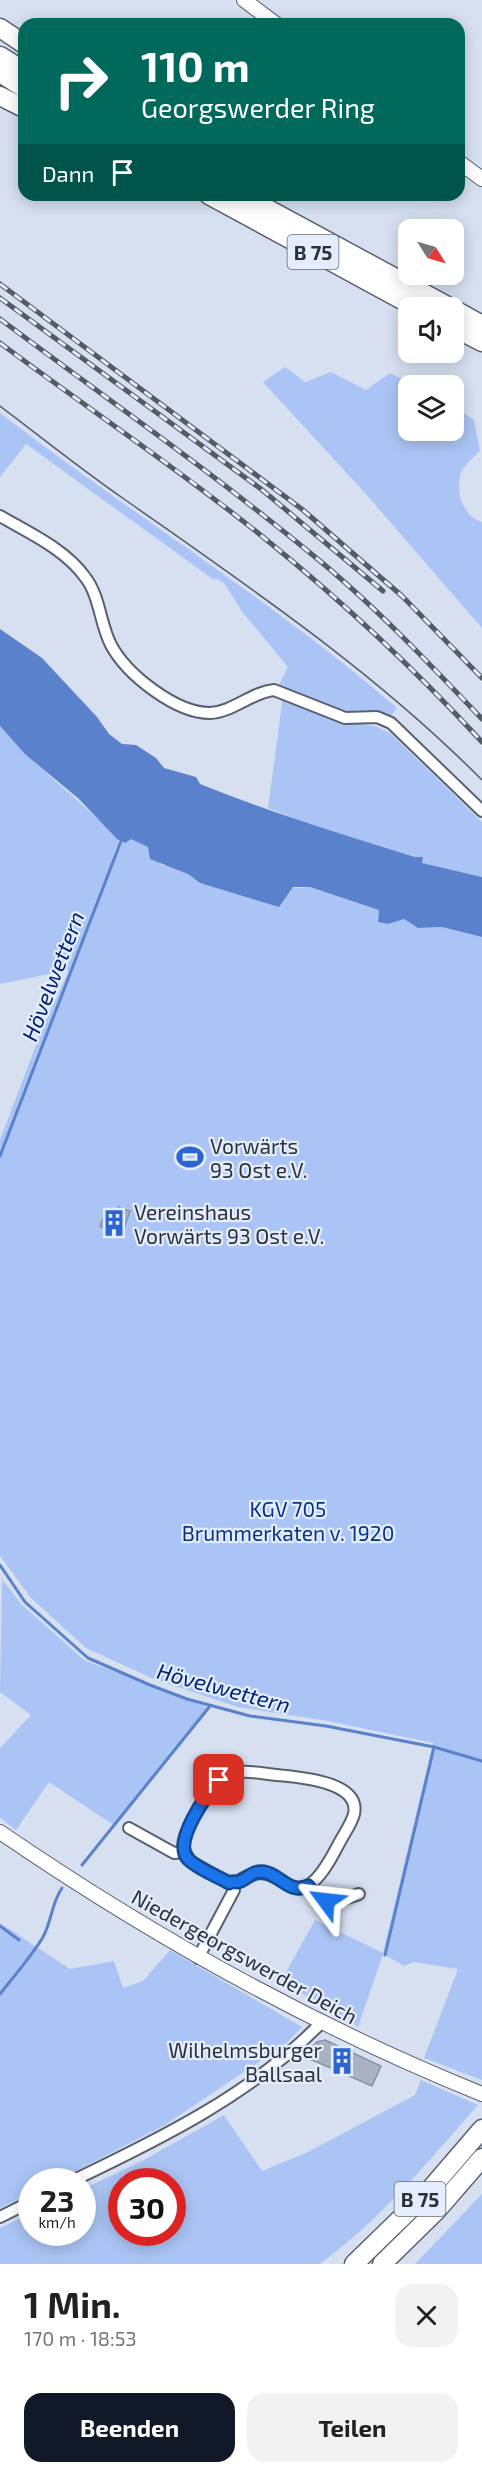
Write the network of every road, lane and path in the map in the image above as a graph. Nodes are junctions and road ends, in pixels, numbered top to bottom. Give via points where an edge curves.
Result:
1 (244, 0) edge
2 (268, 18) edge
3 (0, 28) edge
4 (18, 40) edge
5 (0, 56) edge
6 (18, 67) edge
7 (0, 73) edge
8 (18, 84) edge
9 (0, 96) edge
10 (18, 105) edge
11 (465, 166) edge
12 (482, 179) edge
13 (220, 201) edge
14 (253, 201) edge
15 (432, 297) edge
16 (398, 298) edge
17 (464, 315) edge
18 (482, 325) edge
19 (464, 333) edge
20 (482, 342) edge
21 (0, 516) edge
22 (482, 811) edge
23 (129, 1828) dead end
24 (0, 1832) edge
25 (184, 1852) junction
26 (233, 1885) junction
27 (308, 1886) junction
28 (359, 1894) dead end
29 (198, 1958) junction
30 (321, 2023) junction
31 (482, 2094) edge
32 (482, 2129) edge
33 (482, 2158) edge
34 (96, 2169) edge
35 (18, 2208) edge
36 (0, 2217) edge
37 (354, 2264) edge
38 (382, 2264) edge

1 - 2 street
3 - 4 highway
5 - 6 highway
7 - 8 highway
9 - 10 highway
11 - 12 street
13 - 16 highway, B 75
14 - 15 highway, B 75
17 - 18 highway, B 75
19 - 20 highway
21 - 22 street via 65,556 82,573 93,590 111,645 129,669 159,694 210,713 274,690 345,718 385,720 406,735
23 - 25 street via 174,1853
24 - 29 street, Niedergeorgswerder Deich
25 - 26 street via 190,1861
25 - 27 street via 184,1840 192,1822 212,1788 228,1774 247,1772 318,1780 350,1798 354,1813 320,1873
26 - 27 street via 261,1872 291,1888
26 - 29 street
27 - 28 street via 326,1901 336,1902
29 - 30 street, Niedergeorgswerder Deich
30 - 31 street, Niedergeorgswerder Deich
30 - 34 street via 280,2061 231,2095
32 - 37 highway, B 75 via 419,2201
33 - 38 highway, B 75
35 - 36 street

